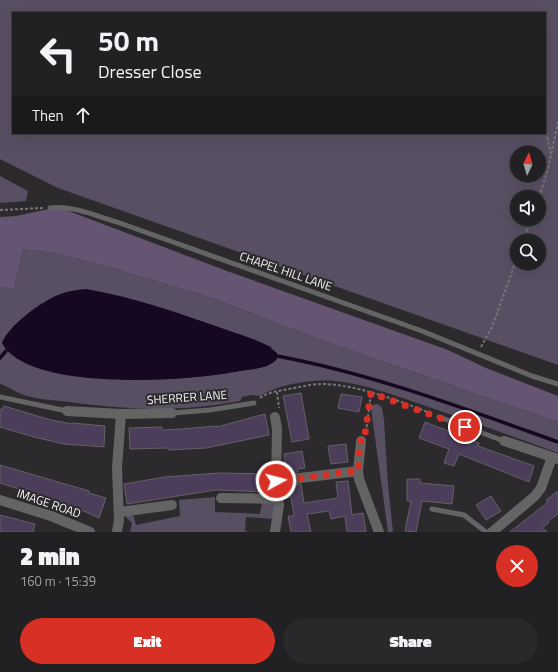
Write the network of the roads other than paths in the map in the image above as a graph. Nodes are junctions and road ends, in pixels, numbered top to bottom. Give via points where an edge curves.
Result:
1 (50, 208) road end
2 (558, 384) edge
3 (0, 397) edge
4 (254, 403) road end
5 (67, 411) joint
6 (172, 413) joint
7 (121, 414) junction
8 (275, 417) dead end
9 (439, 417) road end
10 (360, 441) road end
11 (504, 441) joint
12 (555, 458) edge
13 (358, 471) junction
14 (276, 481) junction
15 (221, 498) dead end
16 (278, 499) junction
17 (0, 500) edge
18 (172, 505) dead end
19 (432, 509) dead end
20 (120, 512) junction
21 (90, 532) edge
22 (117, 532) edge
23 (275, 532) edge
24 (379, 532) edge
25 (486, 532) edge
26 (492, 532) edge

1 - 2 lane, CHAPEL HILL LANE via 80,211 117,222 368,311
3 - 5 lane, SHERRER LANE
4 - 6 lane, SHERRER LANE
5 - 7 street, SHERRER LANE
6 - 7 street, SHERRER LANE
7 - 20 street via 118,468
8 - 14 street
9 - 11 lane
10 - 13 street
11 - 12 street
12 - 26 street via 536,496
13 - 14 street
13 - 24 street
14 - 16 street
15 - 16 street
16 - 23 street
17 - 21 street, IMAGE ROAD
18 - 20 street
19 - 25 lane via 464,515
20 - 22 street

